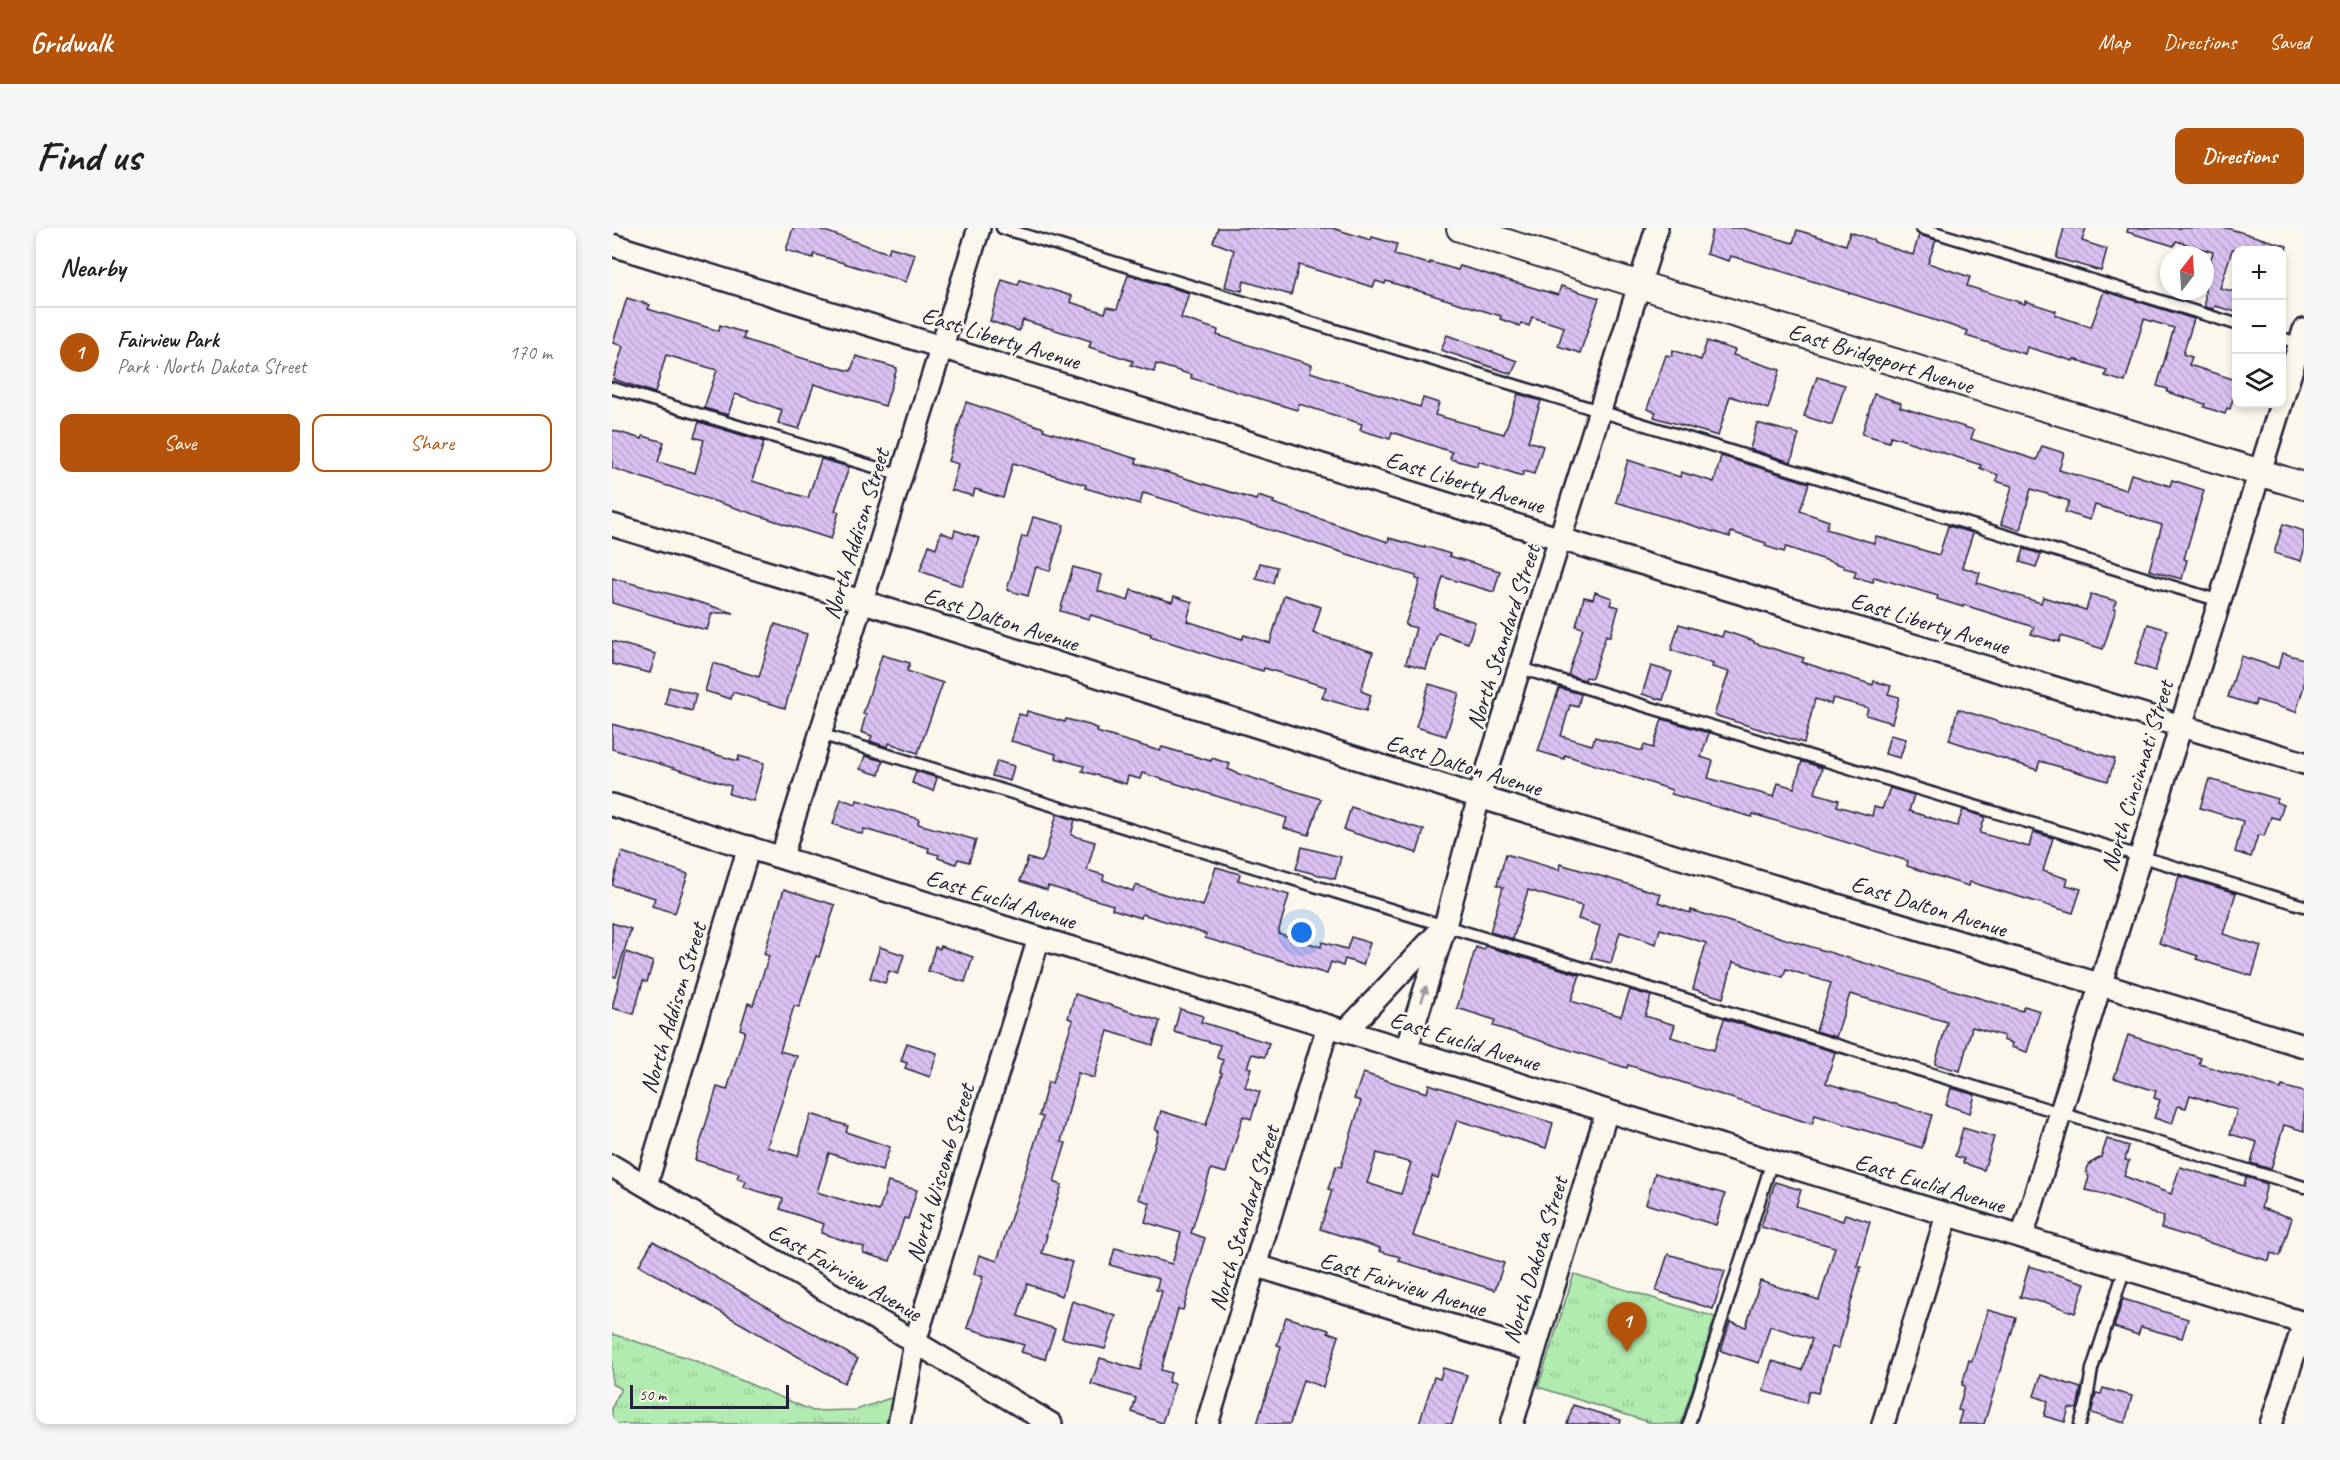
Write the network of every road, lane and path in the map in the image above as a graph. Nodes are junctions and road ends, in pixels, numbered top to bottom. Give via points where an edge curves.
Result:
1 (979, 228) edge
2 (1002, 228) edge
3 (1460, 228) edge
4 (1657, 228) edge
5 (1921, 228) edge
6 (612, 245) edge
7 (1640, 285) junction
8 (2232, 323) edge
9 (2295, 337) edge
10 (941, 346) junction
11 (612, 388) edge
12 (1600, 412) junction
13 (2261, 473) junction
14 (901, 475) junction
15 (2304, 486) edge
16 (612, 525) edge
17 (1561, 538) junction
18 (2220, 601) junction
19 (861, 602) junction
20 (1520, 668) junction
21 (2180, 725) junction
22 (820, 734) junction
23 (2304, 763) edge
24 (1479, 797) junction
25 (612, 805) edge
26 (749, 847) junction
27 (782, 856) junction
28 (2139, 857) junction
29 (2304, 906) edge
30 (1445, 926) junction
31 (1039, 938) junction
32 (2100, 984) junction
33 (1337, 1029) junction
34 (2304, 1046) edge
35 (1406, 1050) junction
36 (1607, 1111) junction
37 (2060, 1112) junction
38 (1772, 1161) junction
39 (612, 1167) edge
40 (646, 1185) junction
41 (2304, 1187) edge
42 (1947, 1215) junction
43 (2022, 1237) junction
44 (1257, 1266) junction
45 (2125, 1269) junction
46 (2304, 1324) edge
47 (915, 1342) junction
48 (1534, 1351) junction
49 (899, 1424) edge
50 (1051, 1424) edge
51 (1207, 1424) edge
52 (1512, 1424) edge
53 (1689, 1424) edge
54 (1883, 1424) edge
55 (2080, 1424) edge
56 (2271, 1424) edge

1 - 10 street, North Addison Street
2 - 12 lane
3 - 7 street, East Bridgeport Avenue
4 - 7 street, North Standard Street
5 - 8 lane
6 - 10 street, East Liberty Avenue
7 - 12 street, North Standard Street
7 - 13 street, East Bridgeport Avenue
9 - 13 street, North Cincinnati Street
10 - 14 street, North Addison Street
10 - 17 street, East Liberty Avenue
11 - 14 lane
12 - 17 street, North Standard Street
12 - 18 lane
13 - 15 street, East Bridgeport Avenue
13 - 18 street, North Cincinnati Street
14 - 19 street, North Addison Street
16 - 19 street, East Dalton Avenue
17 - 20 street, North Standard Street
17 - 21 street, East Liberty Avenue
18 - 21 street, North Cincinnati Street
19 - 22 street, North Addison Street
19 - 24 street, East Dalton Avenue
20 - 24 street, North Standard Street
20 - 28 lane
21 - 23 street, East Liberty Avenue
21 - 28 street, North Cincinnati Street
22 - 27 street, North Addison Street
22 - 30 lane
24 - 30 street, North Standard Street
24 - 32 street, East Dalton Avenue
25 - 26 street, East Euclid Avenue
26 - 27 street, East Euclid Avenue
26 - 40 street, North Addison Street
27 - 31 street, East Euclid Avenue
28 - 29 lane
28 - 32 street, North Cincinnati Street
30 - 33 street, North Standard Street
35 -> 30 street, North Standard Street
30 - 37 lane
31 - 33 street, East Euclid Avenue
31 - 47 street, North Wiscomb Street
32 - 34 street, East Dalton Avenue
32 - 37 street, North Cincinnati Street
33 - 35 street, East Euclid Avenue
33 - 44 street, North Standard Street
35 - 36 street, East Euclid Avenue
36 - 38 street, East Euclid Avenue
36 - 48 street, North Dakota Street
37 - 41 lane
37 - 43 street, North Cincinnati Street
38 - 42 street, East Euclid Avenue
38 - 53 lane
39 - 40 street, East Fairview Avenue
40 - 47 street, East Fairview Avenue
42 - 43 street, East Euclid Avenue
42 - 54 street
43 - 45 street, East Euclid Avenue
44 - 48 street, East Fairview Avenue
44 - 51 street, North Standard Street
45 - 46 street, East Euclid Avenue
45 - 55 lane via 2092,1370
46 - 56 street
47 - 49 street, North Wiscomb Street
47 - 50 street, East Fairview Avenue
48 - 52 street, North Dakota Street

